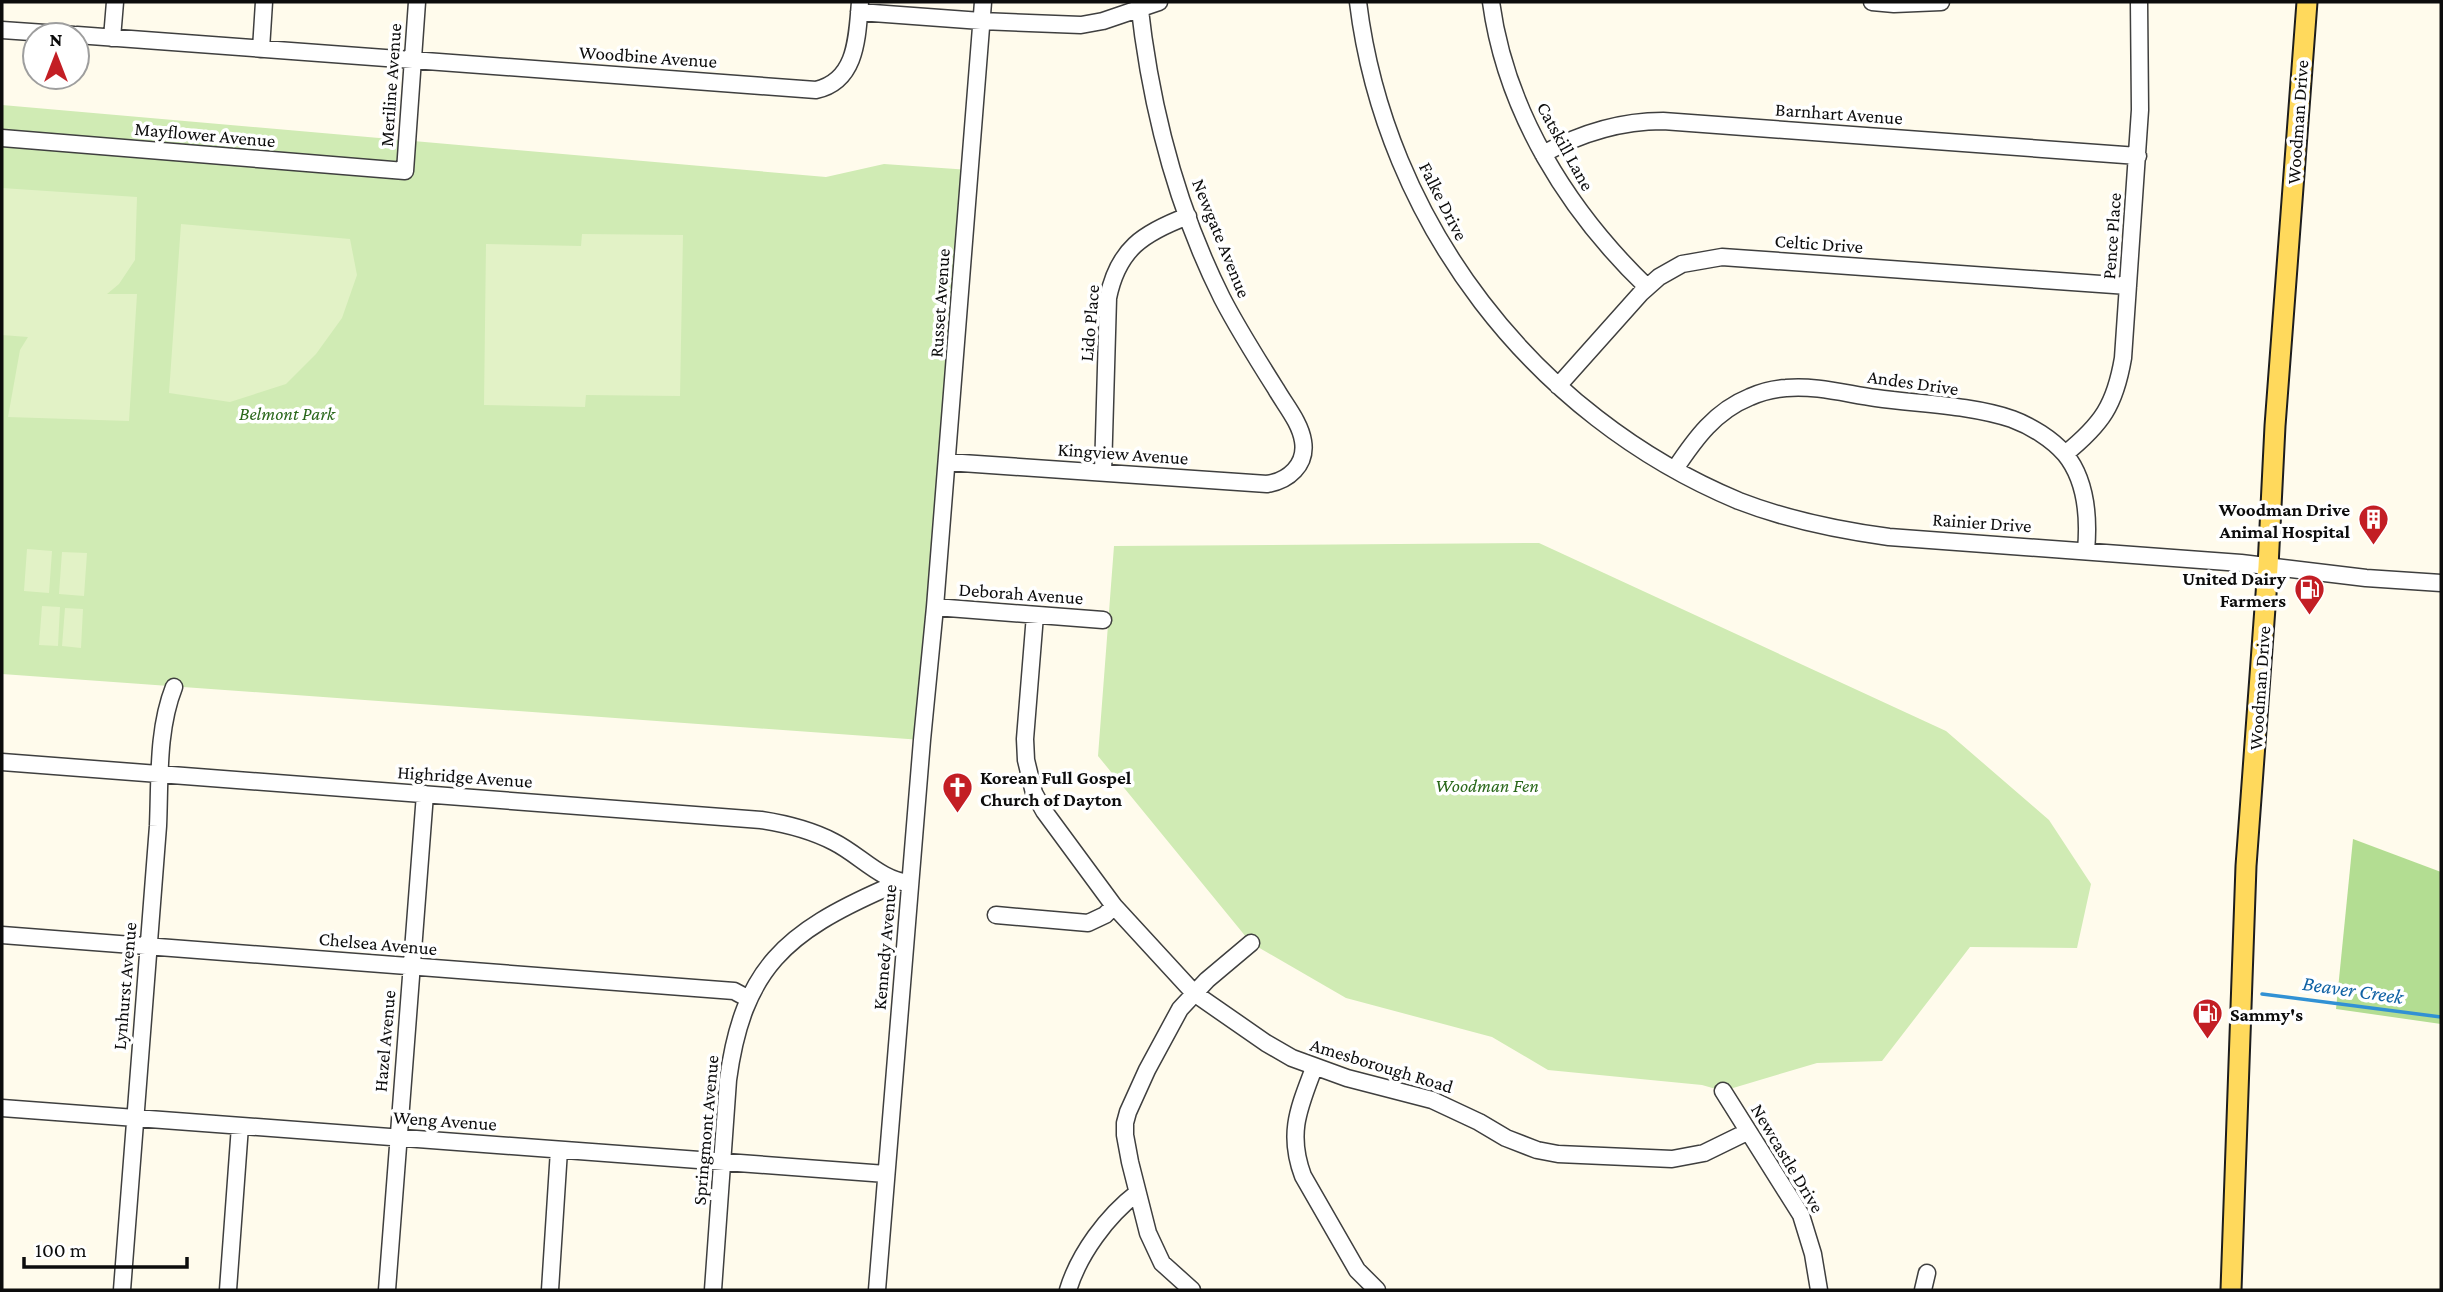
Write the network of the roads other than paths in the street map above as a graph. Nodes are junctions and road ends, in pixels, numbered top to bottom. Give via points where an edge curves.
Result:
1 (115, 2) edge
2 (264, 2) edge
3 (417, 2) edge
4 (983, 2) edge
5 (1159, 2) edge
6 (1358, 2) edge
7 (1491, 2) edge
8 (1872, 2) edge
9 (1941, 2) edge
10 (2139, 2) edge
11 (2307, 2) edge
12 (1140, 5) edge
13 (859, 7) edge
14 (981, 21) junction
15 (2, 30) edge
16 (21, 31) edge
17 (91, 36) edge
18 (112, 38) junction
19 (261, 49) junction
20 (412, 60) junction
21 (2, 138) edge
22 (1544, 154) junction
23 (2138, 156) junction
24 (405, 171) joint
25 (1188, 216) junction
26 (2128, 286) junction
27 (1647, 287) junction
28 (1558, 386) junction
29 (2065, 454) junction
30 (947, 462) junction
31 (1675, 469) junction
32 (1103, 472) junction
33 (1294, 472) joint
34 (2086, 551) junction
35 (2268, 567) junction
36 (2441, 583) edge
37 (935, 607) junction
38 (1035, 615) junction
39 (1102, 620) dead end
40 (174, 687) dead end
41 (2, 762) edge
42 (159, 775) junction
43 (425, 794) junction
44 (902, 882) junction
45 (1114, 906) junction
46 (996, 915) dead end
47 (2, 935) edge
48 (1251, 943) dead end
49 (149, 946) junction
50 (411, 966) junction
51 (1194, 993) junction
52 (749, 999) junction
53 (1314, 1068) junction
54 (1723, 1091) dead end
55 (2, 1108) edge
56 (134, 1119) junction
57 (240, 1126) junction
58 (1747, 1132) junction
59 (398, 1139) junction
60 (559, 1150) junction
61 (722, 1162) junction
62 (886, 1174) junction
63 (1137, 1193) junction
64 (1927, 1273) dead end
65 (122, 1290) edge
66 (228, 1290) edge
67 (387, 1290) edge
68 (550, 1290) edge
69 (713, 1290) edge
70 (877, 1290) edge
71 (1069, 1290) edge
72 (1192, 1290) edge
73 (1377, 1290) edge
74 (1819, 1290) edge
75 (1923, 1290) edge
76 (2231, 1290) edge

1 - 18 street
2 - 19 street
3 - 20 street, Meriline Avenue
4 - 14 street, Russet Avenue
5 - 12 street, Woodbine Avenue
6 - 28 street, Falke Drive via 1380,108 1432,228 1487,310
7 - 22 street, Catskill Lane via 1516,94
8 - 9 street
10 - 23 street, Pence Place
11 - 35 main road, Woodman Drive
12 - 14 street, Woodbine Avenue via 1081,25
12 - 25 street, Newgate Avenue via 1155,103
13 - 14 street, Woodbine Avenue
13 - 20 street, Woodbine Avenue via 849,66 835,83 816,90
14 - 30 street, Russet Avenue
15 - 16 street, Woodbine Avenue
17 - 18 street, Woodbine Avenue
18 - 19 street, Woodbine Avenue
19 - 20 street, Woodbine Avenue
20 - 24 street, Meriline Avenue
21 - 24 street, Mayflower Avenue
22 - 23 street, Barnhart Avenue via 1601,129 1663,121
22 - 27 street, Catskill Lane via 1576,207
23 - 26 street, Pence Place
25 - 32 street, Lido Place via 1139,241 1123,257 1111,283
25 - 33 street, Newgate Avenue via 1227,306 1299,427 1304,446
26 - 27 street, Celtic Drive via 1722,257 1682,264
26 - 29 street, Pence Place via 2116,393 2095,427
27 - 28 street, Celtic Drive
28 - 31 street, Rainier Drive via 1607,426
29 - 31 street, Andes Drive via 2032,428 1992,413 1786,388 1749,397 1719,415
29 - 34 street, Andes Drive via 2081,483
30 - 32 street, Kingview Avenue
30 - 37 street, Russet Avenue
31 - 34 street, Rainier Drive via 1742,502 1845,531
32 - 33 street, Kingview Avenue via 1267,484
34 - 35 street, Rainier Drive
35 - 36 street, Rainier Drive
35 - 76 main road, Woodman Drive via 2245,888
37 - 38 street, Deborah Avenue
37 - 44 street, Kennedy Avenue
38 - 39 street, Deborah Avenue
38 - 45 street, Amesborough Road via 1025,739 1029,776 1044,811
40 - 42 street, Lynhurst Avenue
41 - 42 street, Highridge Avenue
42 - 43 street, Highridge Avenue
42 - 49 street, Lynhurst Avenue
43 - 44 street, Highridge Avenue via 783,823 834,842
43 - 50 street, Hazel Avenue
44 - 52 street, Springmont Avenue via 804,930 774,959
44 - 62 street, Kennedy Avenue
45 - 46 street via 1088,923
45 - 51 street, Amesborough Road
47 - 49 street, Chelsea Avenue
48 - 51 street
49 - 50 street, Chelsea Avenue
49 - 56 street, Lynhurst Avenue
50 - 52 street, Chelsea Avenue via 734,991
50 - 59 street, Hazel Avenue
51 - 53 street, Amesborough Road via 1266,1043
51 - 63 street via 1170,1025 1128,1112 1125,1135
52 - 61 street, Springmont Avenue via 731,1054
53 - 58 street, Amesborough Road via 1432,1100 1521,1145 1558,1154 1672,1159 1704,1153
53 - 73 street via 1297,1113 1297,1161 1357,1270
54 - 58 street, Newcastle Drive
55 - 56 street, Weng Avenue
56 - 57 street, Weng Avenue
56 - 65 street, Lynhurst Avenue
57 - 59 street, Weng Avenue
57 - 66 street
58 - 74 street, Newcastle Drive via 1801,1216 1814,1254
59 - 60 street, Weng Avenue
59 - 67 street, Hazel Avenue
60 - 61 street, Weng Avenue
60 - 68 street
61 - 62 street, Weng Avenue
61 - 69 street, Springmont Avenue
62 - 70 street, Kennedy Avenue
63 - 71 street via 1096,1237
63 - 72 street via 1162,1263
64 - 75 street

